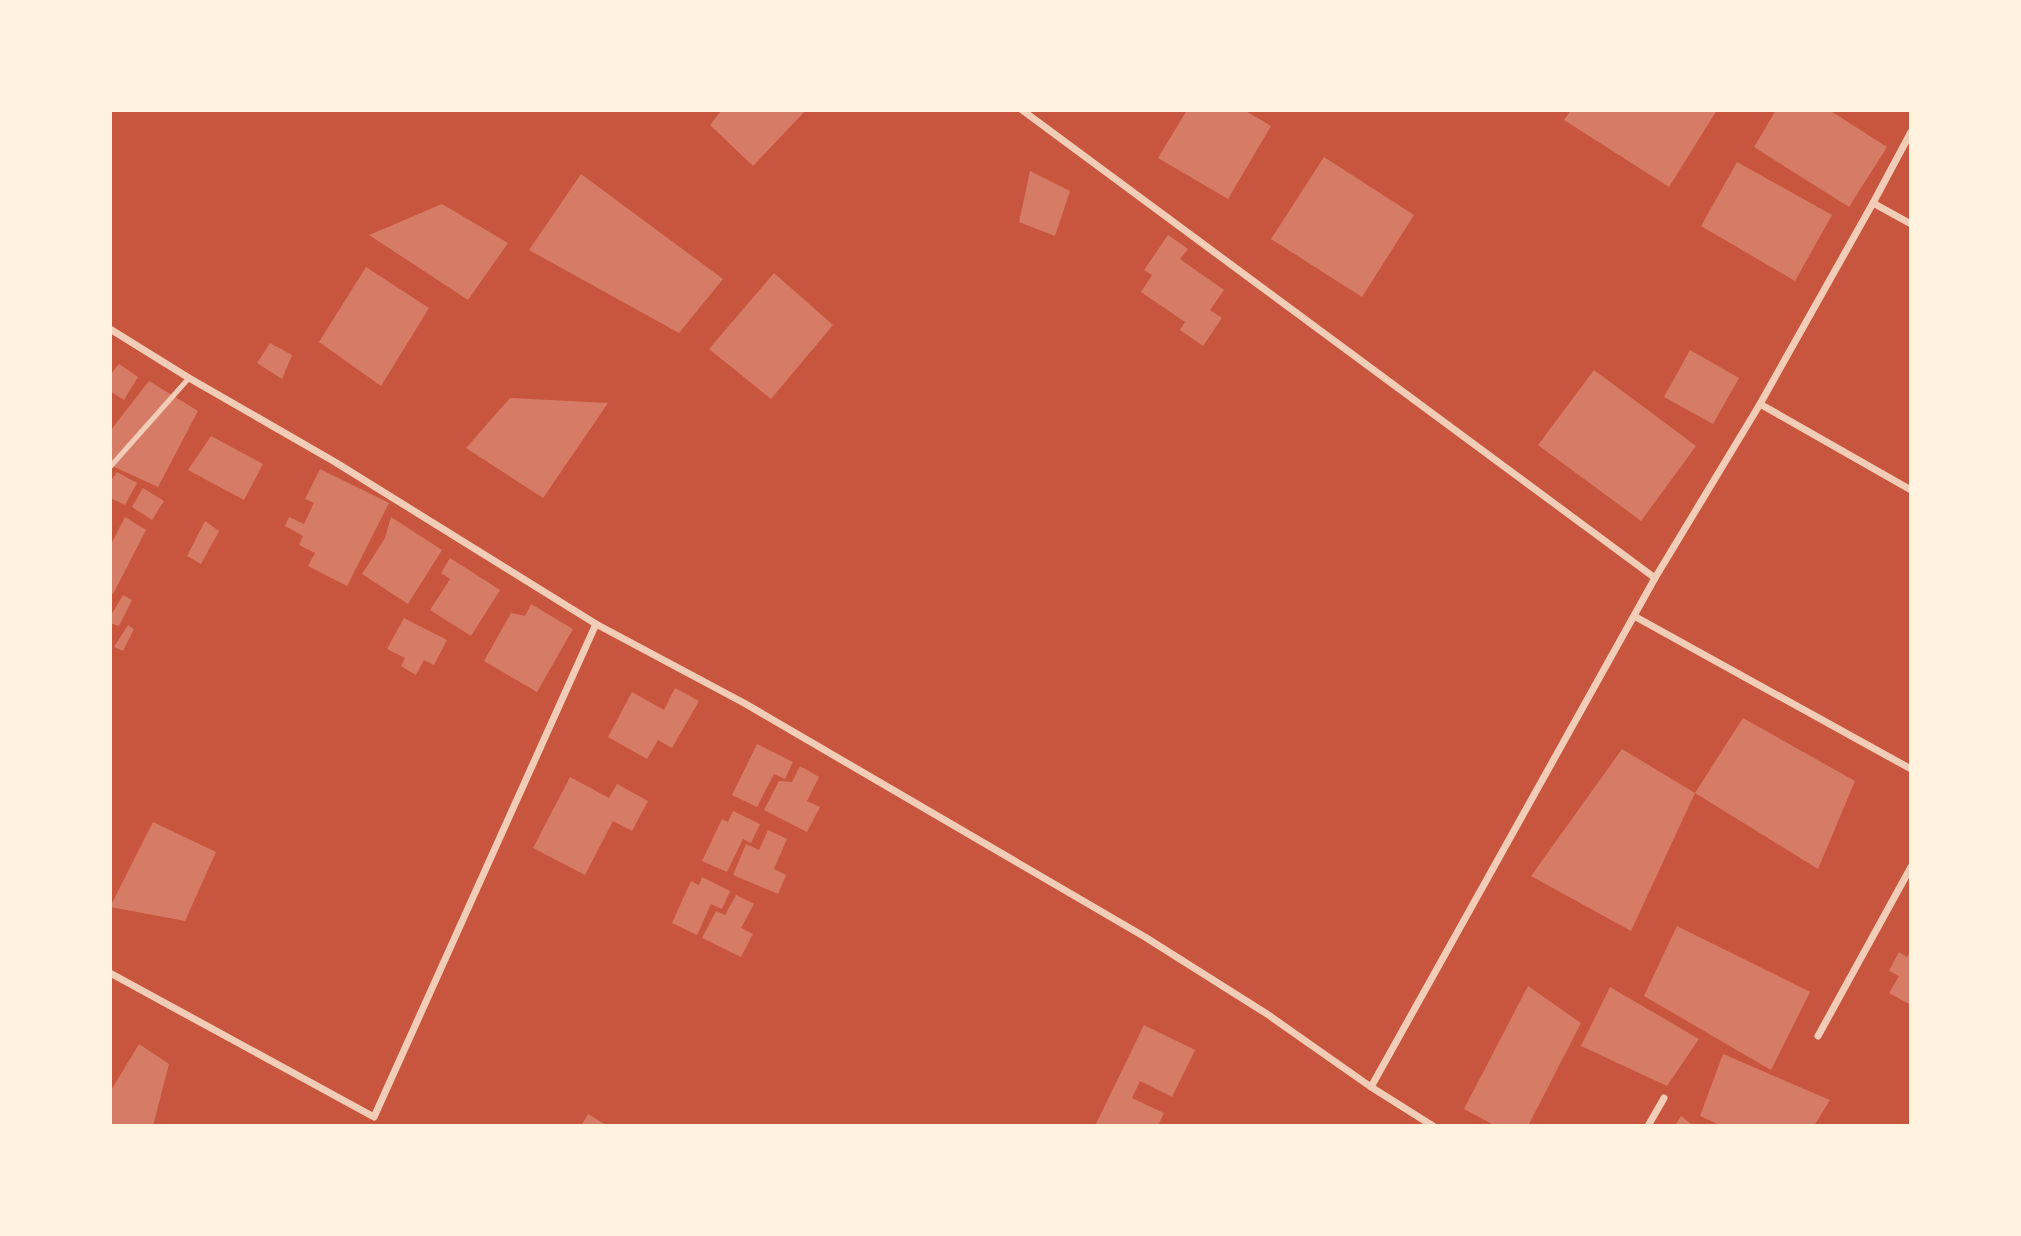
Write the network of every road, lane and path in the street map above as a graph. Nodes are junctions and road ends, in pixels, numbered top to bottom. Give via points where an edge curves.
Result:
1 (1022, 110) edge
2 (1911, 132) edge
3 (1873, 204) junction
4 (1911, 225) edge
5 (110, 329) edge
6 (189, 378) junction
7 (1760, 404) junction
8 (110, 467) edge
9 (1911, 490) edge
10 (1655, 578) junction
11 (1634, 616) junction
12 (596, 624) junction
13 (1911, 769) edge
14 (1911, 867) edge
15 (110, 973) edge
16 (1818, 1036) dead end
17 (1371, 1087) junction
18 (1664, 1098) dead end
19 (1433, 1126) edge
20 (1648, 1126) edge

1 - 10 street
2 - 3 street
3 - 4 street
3 - 7 street
5 - 6 street
6 - 8 lane
6 - 12 street via 335,462
7 - 9 street
7 - 10 street
10 - 11 street
11 - 13 street
11 - 17 street
12 - 15 street via 374,1116
12 - 17 street via 744,703 1145,937
14 - 16 street
17 - 19 street
18 - 20 street

